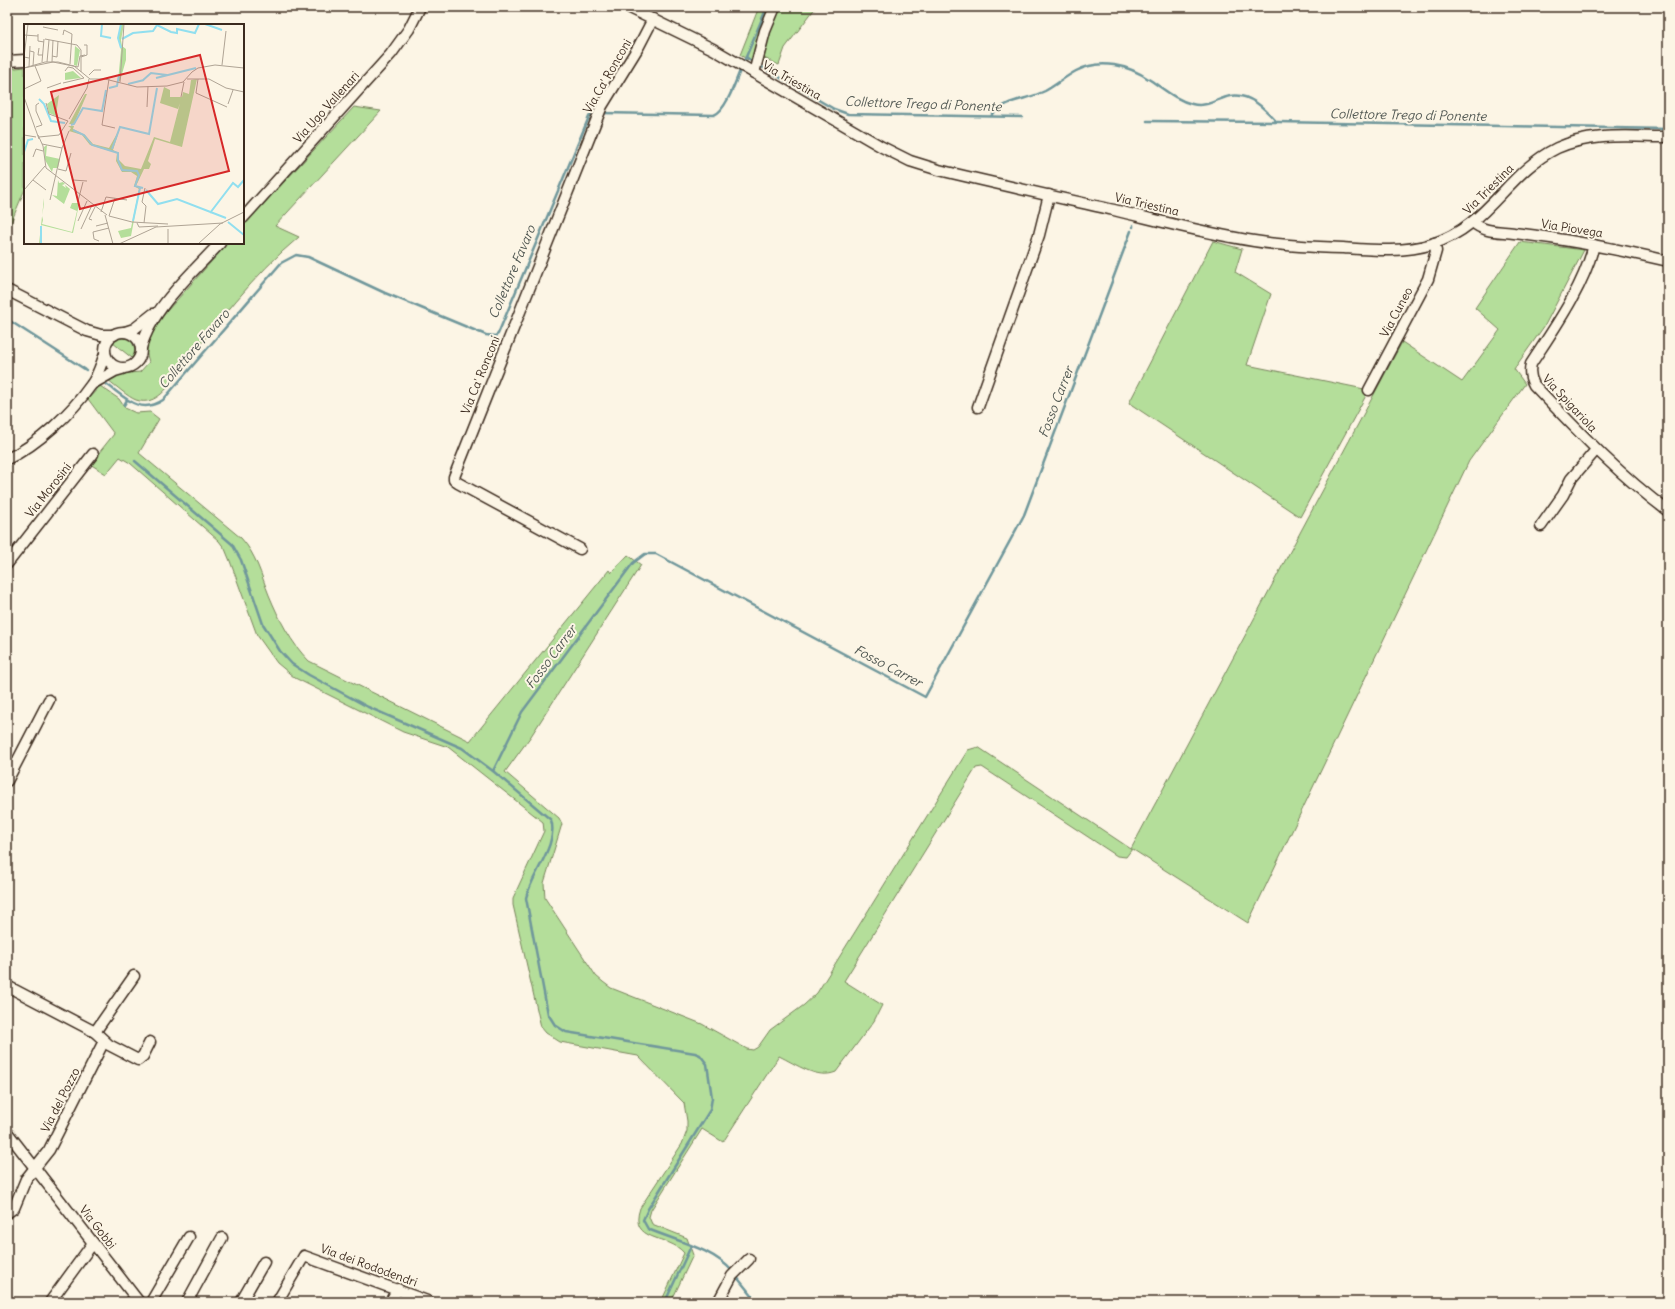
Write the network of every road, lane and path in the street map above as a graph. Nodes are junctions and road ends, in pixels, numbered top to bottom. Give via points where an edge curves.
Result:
1 (420, 7) edge
2 (627, 7) edge
3 (776, 7) edge
4 (653, 19) junction
5 (24, 60) edge
6 (7, 61) edge
7 (752, 72) junction
8 (1668, 137) edge
9 (1049, 195) junction
10 (244, 217) edge
11 (1473, 222) junction
12 (219, 244) edge
13 (1434, 244) junction
14 (1594, 245) junction
15 (1668, 261) edge
16 (7, 290) edge
17 (161, 308) junction
18 (87, 331) junction
19 (125, 332) junction
20 (114, 334) junction
21 (141, 348) junction
22 (105, 351) junction
23 (122, 369) junction
24 (92, 384) junction
25 (1369, 390) dead end
26 (978, 407) dead end
27 (1596, 450) junction
28 (94, 454) dead end
29 (7, 460) edge
30 (1668, 511) edge
31 (1541, 526) dead end
32 (580, 549) dead end
33 (8, 562) edge
34 (49, 700) dead end
35 (7, 781) edge
36 (134, 976) dead end
37 (7, 986) edge
38 (95, 1032) junction
39 (104, 1041) junction
40 (150, 1042) dead end
41 (7, 1132) edge
42 (35, 1169) junction
43 (7, 1213) edge
44 (189, 1236) dead end
45 (222, 1238) dead end
46 (93, 1243) junction
47 (749, 1259) dead end
48 (264, 1262) dead end
49 (398, 1289) junction
50 (50, 1302) edge
51 (139, 1302) edge
52 (151, 1302) edge
53 (187, 1302) edge
54 (241, 1302) edge
55 (277, 1302) edge
56 (390, 1302) edge
57 (430, 1302) edge
58 (718, 1302) edge

1 - 10 street, Via Ugo Vallenari via 409,29 391,54
2 - 4 street, Via Triestina
3 - 7 street via 765,31
4 - 7 street, Via Triestina
4 - 32 street, Via Ca' Ronconi via 602,106 454,477 458,483
5 - 6 street
7 - 9 street, Via Triestina via 910,161
8 - 11 street, Via Triestina via 1596,138 1558,148 1523,172 1491,207
9 - 13 street, Via Triestina via 1274,244 1387,250
9 - 26 street via 1039,235
11 - 13 street, Via Triestina
11 - 14 street, Via Piovega via 1489,231
12 - 17 street
13 - 25 street, Via Cuneo via 1436,251 1428,279
14 - 15 street, Via Piovega
14 - 27 street, Via Spigariola via 1585,274 1531,364 1530,370 1534,385
16 - 18 street
17 - 19 street via 134,329
17 - 21 street via 147,329
18 - 20 street via 101,335
18 - 22 street
19 - 20 street
19 - 21 street via 135,337
20 - 22 street via 107,342
21 - 23 street via 134,365
22 - 23 street via 111,364
22 - 24 street
23 - 24 street
24 - 29 street via 50,430
27 - 30 street, Via Spigariola via 1636,487
27 - 31 street via 1571,479
28 - 33 street, Via Morosini
34 - 35 street
36 - 38 street
37 - 38 street
38 - 39 street
39 - 40 street via 138,1060
39 - 42 street, Via del Pozzo via 50,1150
41 - 42 street, Via Gobbi
42 - 43 street via 26,1179 14,1208
42 - 46 street, Via Gobbi
44 - 52 street
45 - 53 street
46 - 50 street
46 - 51 street, Via Gobbi
47 - 58 street via 734,1273
48 - 54 street
49 - 55 street, Via dei Rododendri via 304,1256
49 - 56 street
49 - 57 street, Via dei Rododendri

